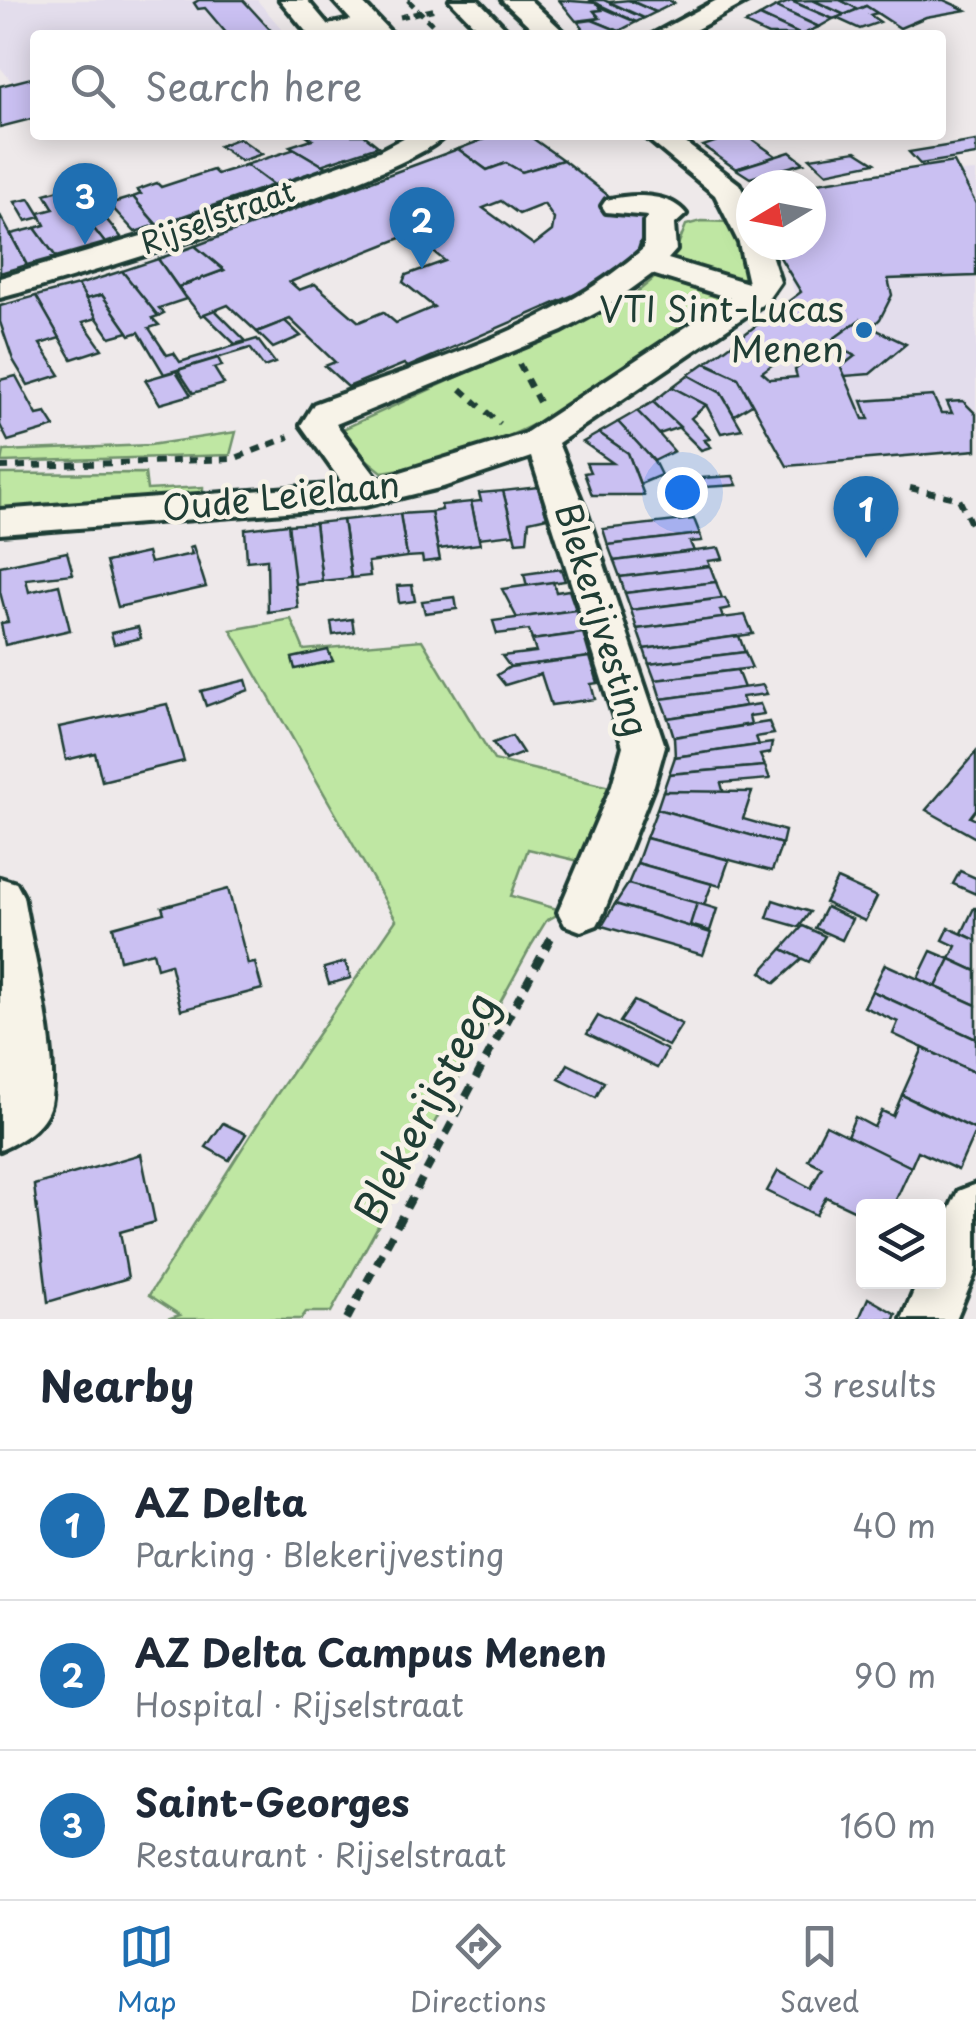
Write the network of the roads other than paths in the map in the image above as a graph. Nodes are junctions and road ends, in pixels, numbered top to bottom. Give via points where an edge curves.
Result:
1 (293, 0) edge
2 (346, 0) edge
3 (466, 0) edge
4 (516, 0) edge
5 (737, 0) edge
6 (374, 29) edge
7 (319, 30) edge
8 (494, 30) edge
9 (549, 30) edge
10 (675, 30) edge
11 (423, 140) edge
12 (663, 140) edge
13 (618, 206) dead end
14 (736, 207) edge
15 (757, 260) edge
16 (648, 264) junction
17 (0, 288) edge
18 (755, 295) junction
19 (548, 434) junction
20 (364, 494) junction
21 (0, 522) edge
22 (0, 896) edge
23 (569, 919) road end
24 (0, 1127) edge
25 (976, 1208) edge
26 (929, 1319) edge

1 - 7 street
2 - 6 street
3 - 8 street
4 - 9 street
5 - 10 street
11 - 17 street, Rijselstraat via 159,241
12 - 14 street via 728,190
13 - 16 street via 645,204 671,214 659,222 660,250
15 - 18 street via 764,282
16 - 18 street
16 - 20 street via 507,341 326,412 318,425 358,475
18 - 19 street, Oude Leielaan
19 - 20 street, Oude Leielaan via 458,472
19 - 23 street, Blekerijvesting via 548,454 644,746 634,786
20 - 21 street, Oude Leielaan
22 - 24 street via 25,1049 25,1105
25 - 26 street

